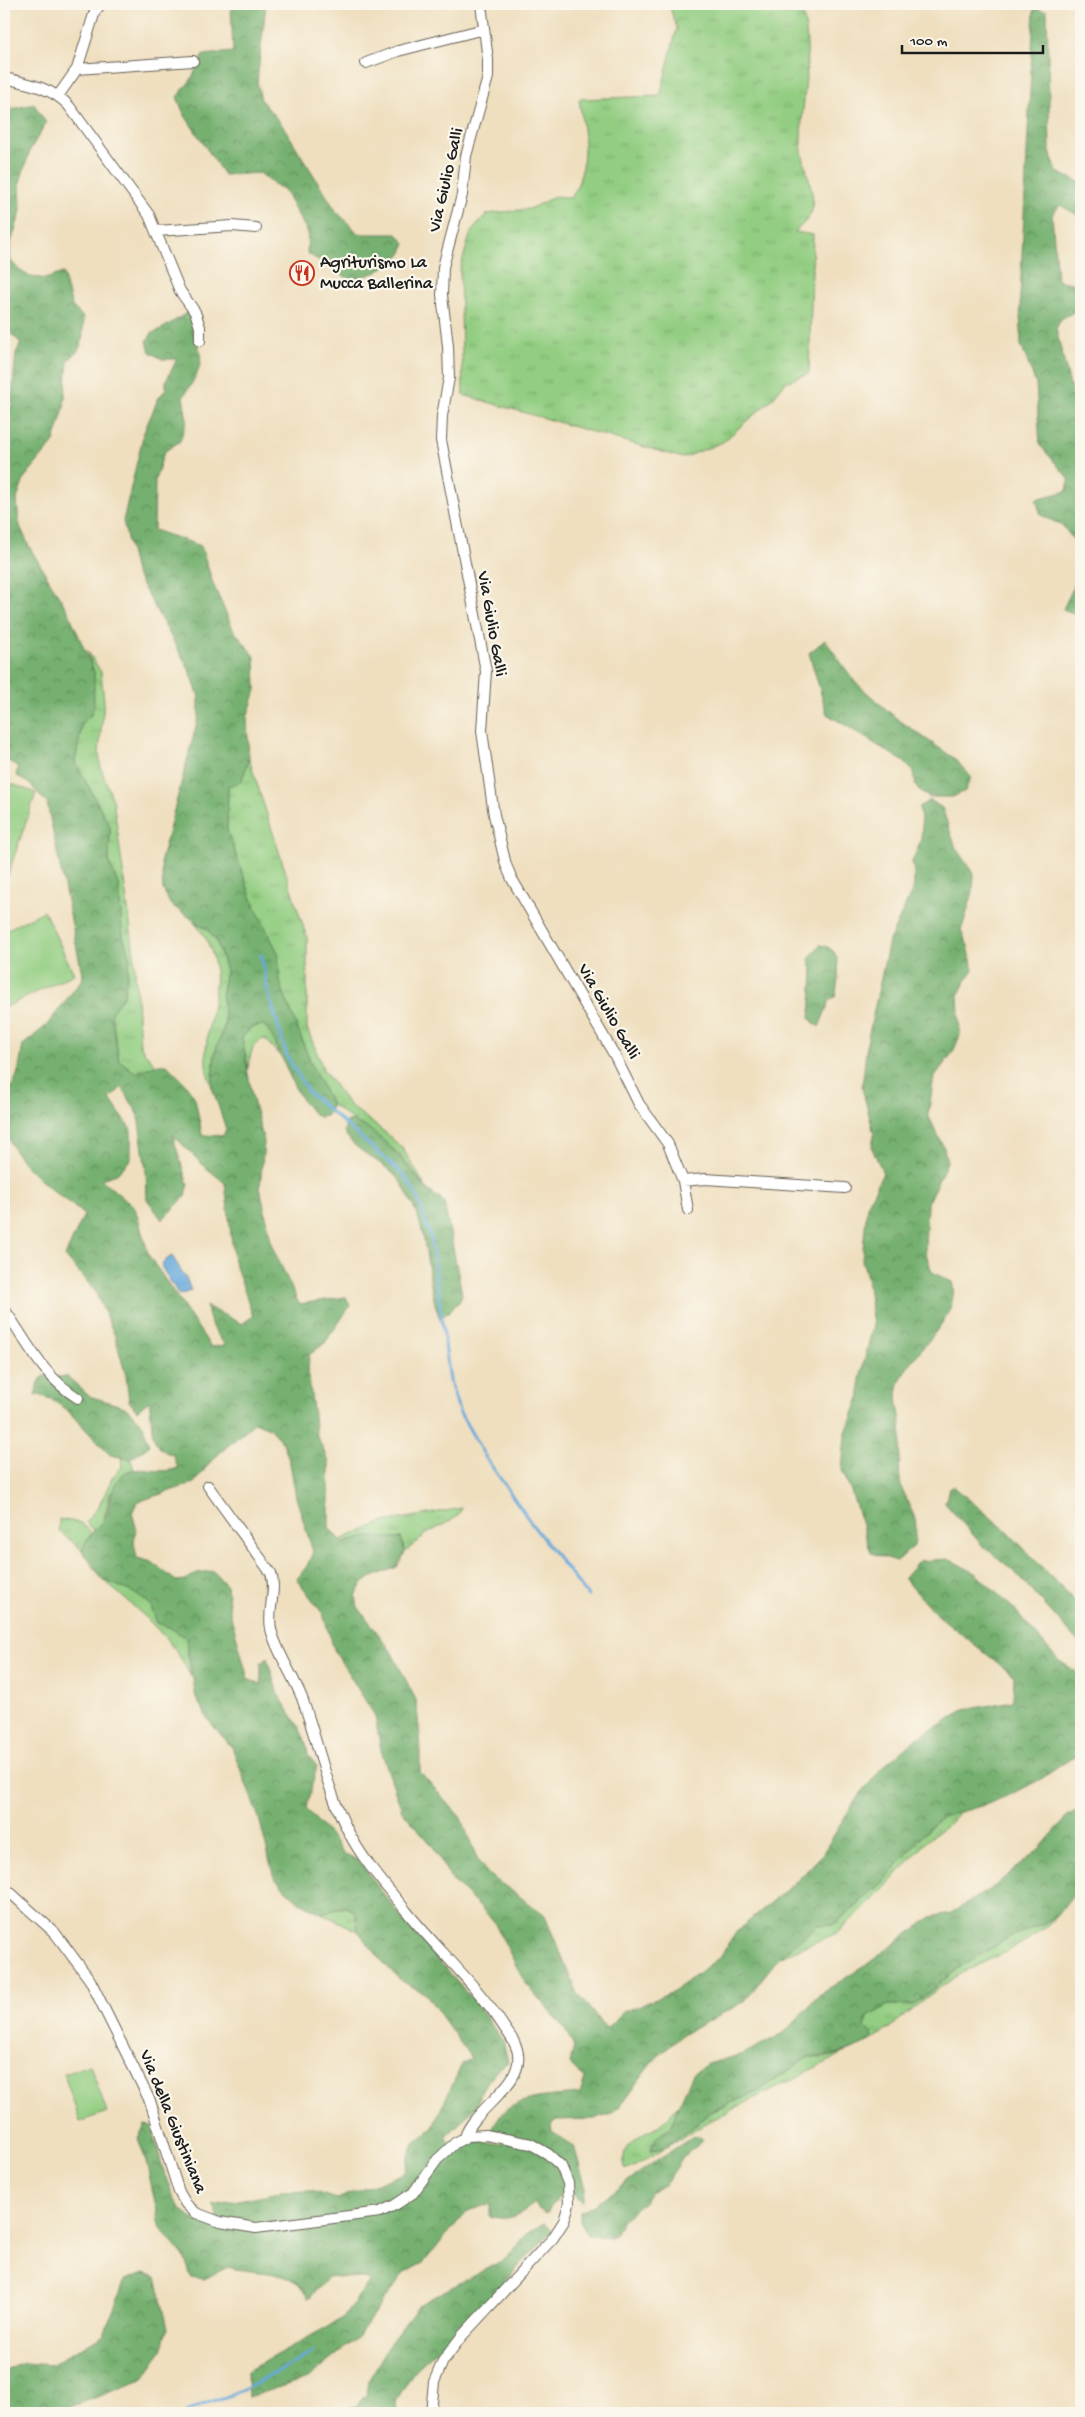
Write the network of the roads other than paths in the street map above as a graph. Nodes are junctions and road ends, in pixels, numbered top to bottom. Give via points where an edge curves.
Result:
1 (101, 4) edge
2 (481, 4) edge
3 (484, 29) junction
4 (192, 61) dead end
5 (366, 63) dead end
6 (77, 69) junction
7 (4, 78) edge
8 (58, 96) junction
9 (256, 228) dead end
10 (156, 230) junction
11 (200, 341) dead end
12 (683, 1181) junction
13 (845, 1188) dead end
14 (688, 1210) dead end
15 (4, 1309) edge
16 (78, 1398) dead end
17 (208, 1486) dead end
18 (4, 1887) edge
19 (465, 2137) junction
20 (431, 2413) edge

1 - 6 street
2 - 3 street, Via Giulio Galli
3 - 5 street via 398,51
3 - 12 street, Via Giulio Galli via 487,84 466,156 462,195 443,267 442,295 449,378 441,440 486,671 482,731 494,815 512,879 615,1056 639,1104 668,1144
4 - 6 street
6 - 8 street
7 - 8 street
8 - 10 street via 69,106 149,215
9 - 10 street
10 - 11 street via 180,292 195,312
12 - 13 street via 720,1180
12 - 14 street, Via Giulio Galli
15 - 16 street via 46,1373
17 - 19 street via 272,1573 271,1630 301,1696 338,1809 352,1840 415,1922 488,2002 517,2049 514,2077 474,2119
18 - 19 street, Via della Giustiniana via 55,1933 90,1980 150,2101 179,2192 196,2213 229,2225 260,2228 380,2212 411,2194 451,2145
19 - 20 street, Via della Giustiniana via 480,2134 518,2140 540,2148 561,2166 569,2188 566,2216 553,2238 460,2338 443,2361 435,2377

